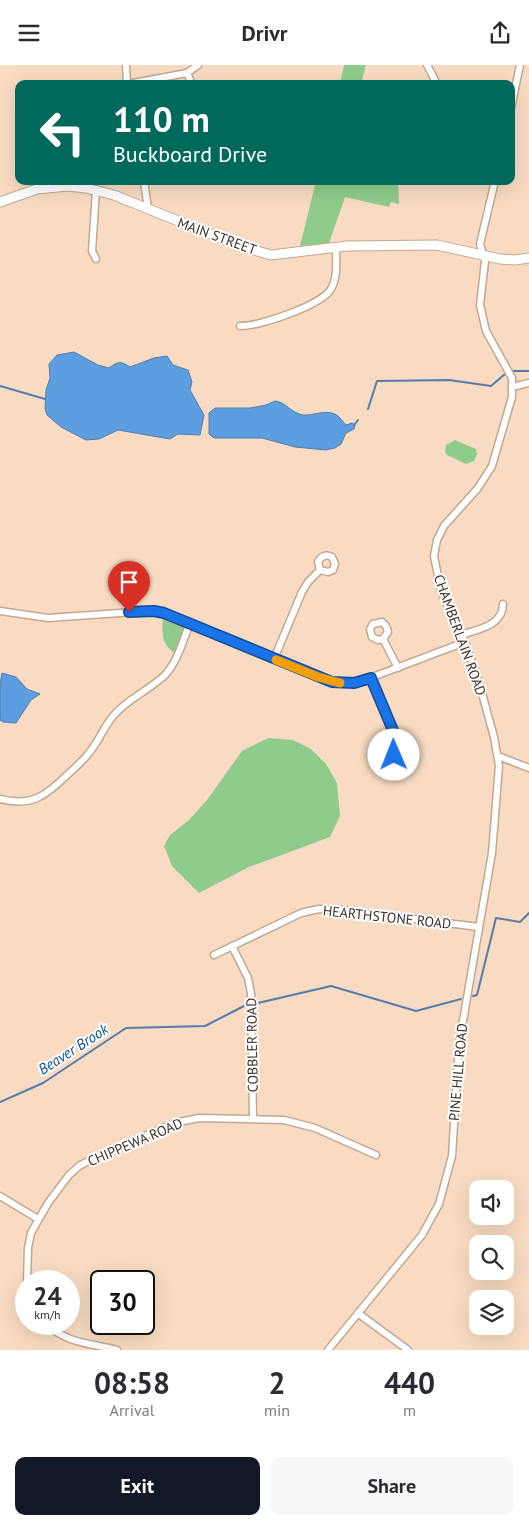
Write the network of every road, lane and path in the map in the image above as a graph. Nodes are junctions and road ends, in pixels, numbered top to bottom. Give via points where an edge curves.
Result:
1 (126, 65) edge
2 (198, 65) edge
3 (427, 65) edge
4 (520, 65) edge
5 (187, 73) junction
6 (127, 80) edge
7 (149, 80) edge
8 (190, 80) edge
9 (435, 80) edge
10 (515, 89) edge
11 (145, 185) edge
12 (494, 185) edge
13 (96, 190) junction
14 (0, 202) edge
15 (148, 209) junction
16 (336, 248) junction
17 (482, 255) junction
18 (529, 258) edge
19 (96, 259) dead end
20 (240, 327) dead end
21 (529, 383) edge
22 (512, 387) junction
23 (320, 570) dead end
24 (502, 604) dead end
25 (0, 611) edge
26 (190, 623) junction
27 (461, 635) junction
28 (383, 639) dead end
29 (465, 642) junction
30 (274, 659) junction
31 (398, 667) junction
32 (371, 678) junction
33 (397, 740) dead end
34 (498, 756) junction
35 (529, 768) edge
36 (0, 799) edge
37 (479, 927) junction
38 (232, 946) junction
39 (214, 955) dead end
40 (253, 1118) junction
41 (376, 1155) dead end
42 (0, 1196) edge
43 (38, 1219) junction
44 (27, 1270) edge
45 (359, 1314) junction
46 (62, 1335) edge
47 (117, 1350) edge
48 (328, 1350) edge
49 (408, 1350) edge

1 - 6 street
2 - 5 street
3 - 9 street
4 - 10 street
5 - 7 street
5 - 8 street
11 - 15 street
12 - 17 street, CHAMBERLAIN ROAD via 480,244
13 - 14 main road, MAIN STREET via 51,187 23,192
13 - 15 main road, MAIN STREET
13 - 19 street via 92,251
15 - 16 main road, MAIN STREET via 262,253 280,255
16 - 17 main road, MAIN STREET via 437,245
16 - 20 street via 334,283 324,297 292,312
17 - 18 main road, MAIN STREET via 515,260
17 - 22 street, CHAMBERLAIN ROAD via 485,261 480,305 483,324 509,372
21 - 22 street
22 - 27 street, CHAMBERLAIN ROAD via 508,413 492,466 478,488 444,526 435,550 441,591
23 - 30 street via 302,592
24 - 27 street via 502,613 495,622
25 - 26 street via 48,618 154,611
26 - 30 street
26 - 36 street via 166,674 122,706 89,753 57,785 32,801
27 - 29 street, CHAMBERLAIN ROAD
28 - 31 street
29 - 31 street
29 - 34 street, CHAMBERLAIN ROAD
30 - 32 street via 332,682 354,683
31 - 32 street
32 - 33 street
34 - 35 street
34 - 37 street, PINE HILL ROAD via 500,775 495,831
37 - 38 street, HEARTHSTONE ROAD via 319,909 301,913
37 - 45 street, PINE HILL ROAD via 458,1052 452,1156 442,1195 422,1235
38 - 39 street, HEARTHSTONE ROAD
38 - 40 street, COBBLER ROAD via 248,978 251,993
40 - 41 street, CHIPPEWA ROAD via 279,1119 304,1125
40 - 43 street, CHIPPEWA ROAD via 182,1121 94,1157 69,1175
42 - 43 street
43 - 44 street, CHIPPEWA ROAD via 28,1245
45 - 48 street, PINE HILL ROAD
45 - 49 street
46 - 47 street via 72,1341

